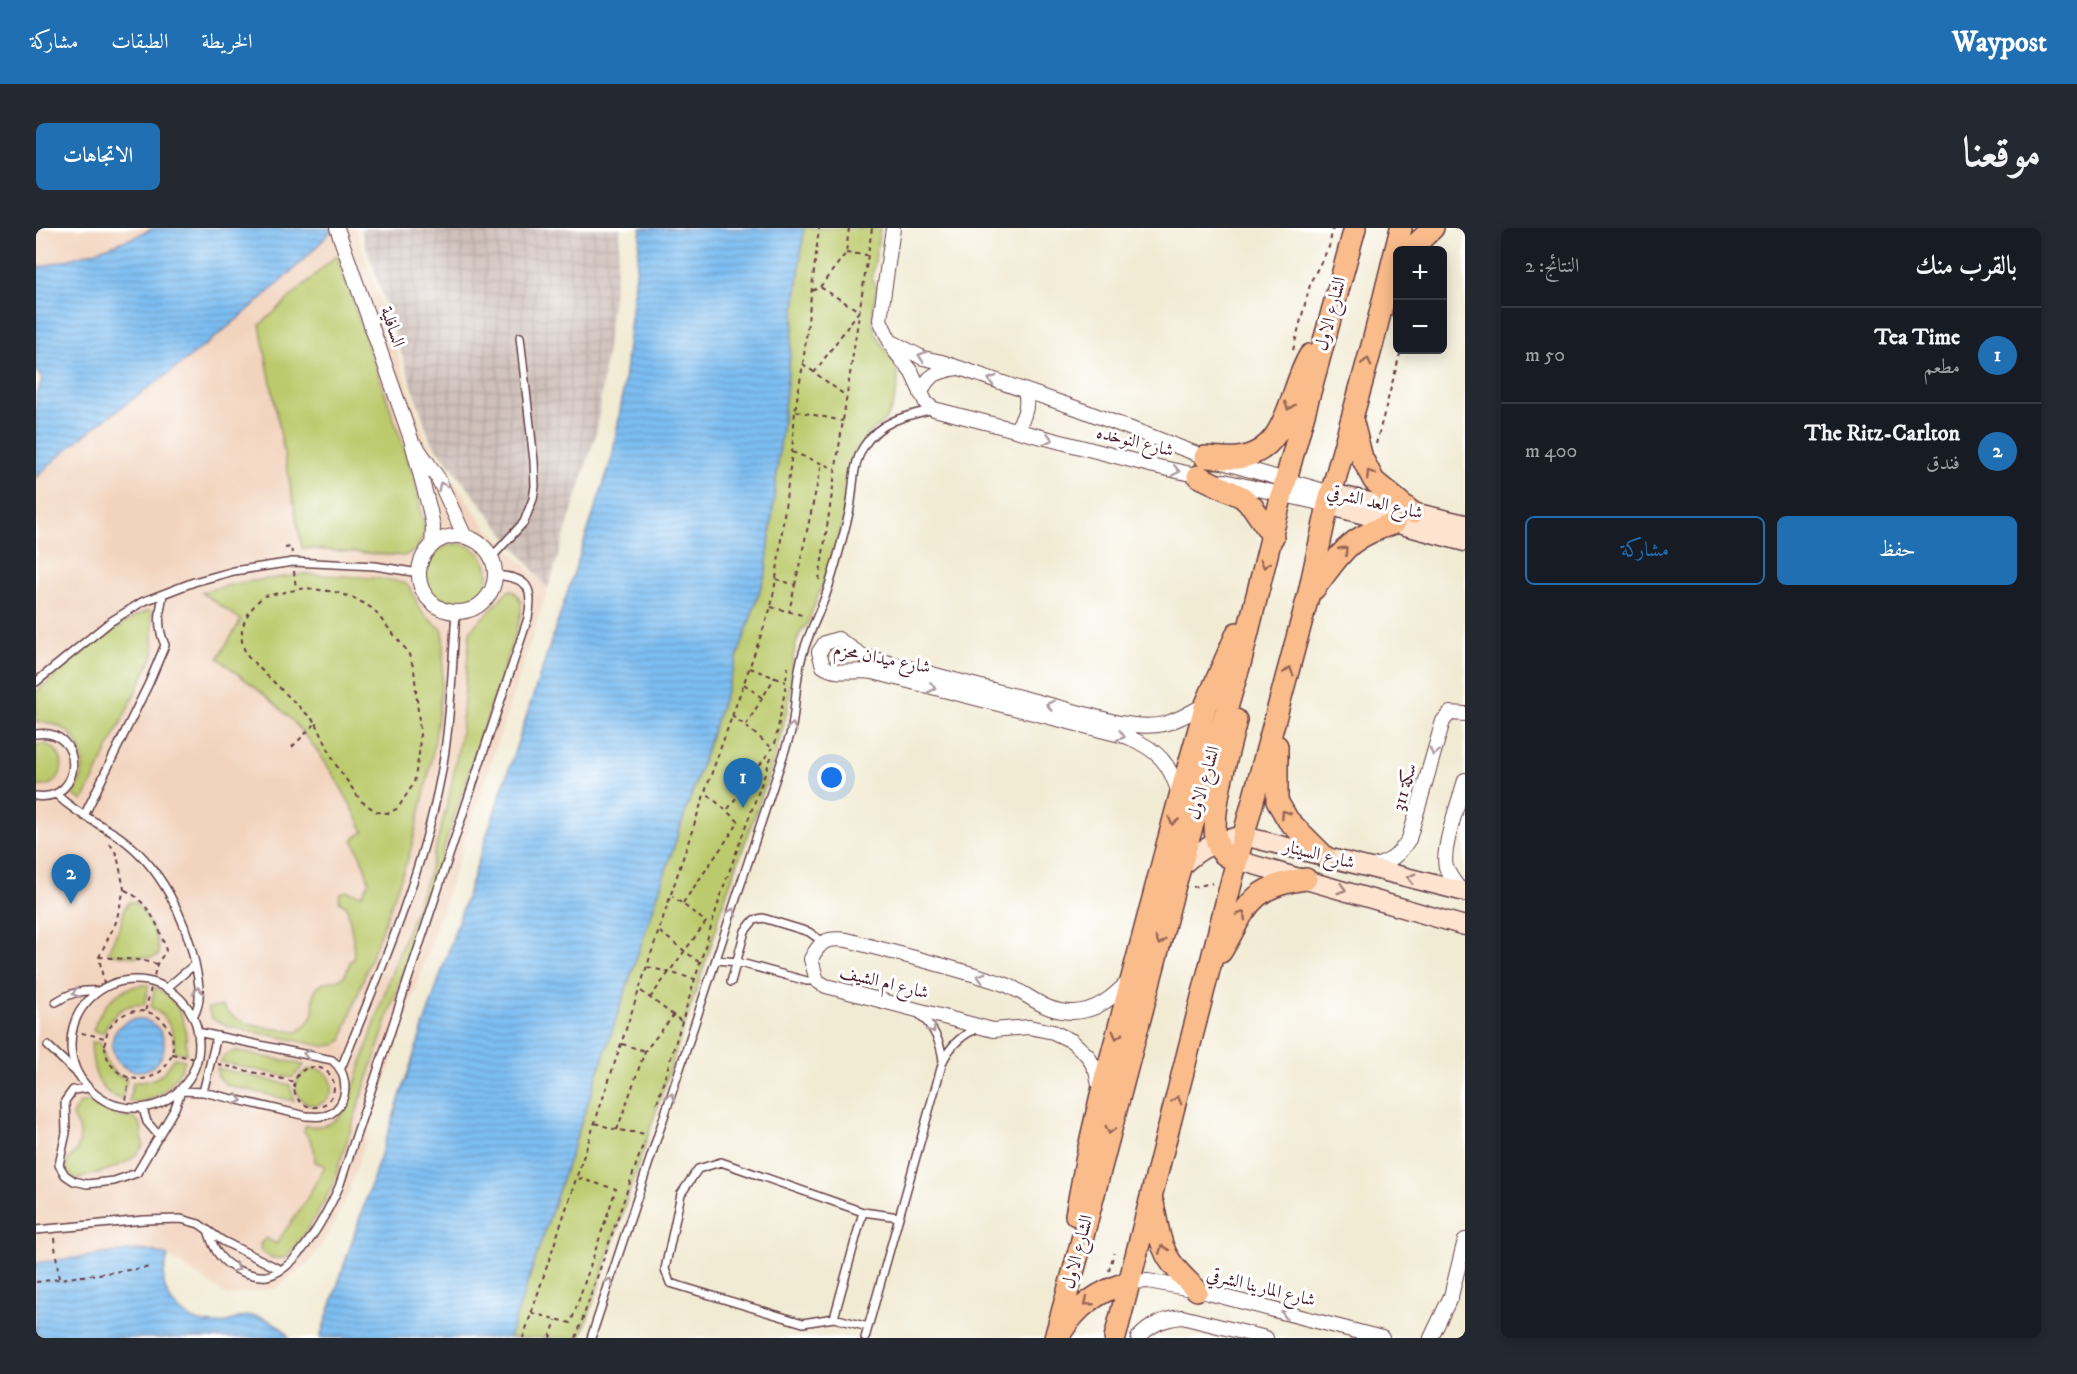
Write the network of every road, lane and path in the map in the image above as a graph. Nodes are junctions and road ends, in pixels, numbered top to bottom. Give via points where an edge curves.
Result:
1 (337, 228) edge
2 (819, 228) edge
3 (849, 228) edge
4 (872, 228) edge
5 (893, 228) edge
6 (1333, 228) edge
7 (1354, 228) edge
8 (1401, 228) edge
9 (1433, 228) edge
10 (1414, 246) edge
11 (846, 253) junction
12 (868, 255) junction
13 (1393, 276) edge
14 (820, 287) junction
15 (1385, 289) junction
16 (812, 291) junction
17 (859, 311) junction
18 (1325, 336) junction
19 (520, 337) dead end
20 (888, 339) junction
21 (1293, 351) dead end
22 (1400, 354) edge
23 (803, 364) junction
24 (959, 368) junction
25 (814, 372) junction
26 (1025, 391) junction
27 (921, 394) junction
28 (846, 396) junction
29 (934, 409) junction
30 (795, 411) junction
31 (1352, 418) junction
32 (843, 422) junction
33 (1015, 430) junction
34 (411, 439) junction
35 (792, 452) junction
36 (1378, 452) dead end
37 (822, 463) junction
38 (1202, 466) junction
39 (836, 469) junction
40 (1284, 488) junction
41 (1329, 499) junction
42 (1413, 513) junction
43 (1395, 523) junction
44 (1465, 524) edge
45 (465, 537) junction
46 (1273, 537) junction
47 (1465, 542) edge
48 (432, 546) junction
49 (491, 558) junction
50 (419, 573) junction
51 (495, 575) junction
52 (776, 579) junction
53 (795, 585) junction
54 (817, 588) dead end
55 (1258, 591) junction
56 (163, 595) junction
57 (1308, 597) junction
58 (809, 607) dead end
59 (456, 612) junction
60 (789, 612) dead end
61 (805, 616) dead end
62 (1240, 660) junction
63 (790, 662) dead end
64 (750, 668) junction
65 (775, 677) junction
66 (36, 681) edge
67 (786, 682) junction
68 (744, 684) junction
69 (762, 698) junction
70 (1206, 704) junction
71 (732, 714) junction
72 (1465, 714) edge
73 (1278, 715) junction
74 (316, 723) junction
75 (746, 725) junction
76 (36, 734) edge
77 (292, 747) dead end
78 (773, 748) junction
79 (1465, 780) edge
80 (705, 792) junction
81 (56, 794) junction
82 (36, 796) edge
83 (1180, 796) junction
84 (728, 810) junction
85 (84, 816) junction
86 (97, 822) junction
87 (1244, 836) junction
88 (1216, 842) junction
89 (1325, 857) junction
90 (1237, 860) junction
91 (1370, 867) junction
92 (1180, 868) junction
93 (1306, 879) junction
94 (1213, 883) dead end
95 (124, 889) junction
96 (1187, 889) dead end
97 (1463, 891) edge
98 (672, 896) junction
99 (683, 903) junction
100 (1465, 926) edge
101 (660, 932) junction
102 (823, 942) junction
103 (686, 951) junction
104 (99, 957) junction
105 (717, 960) junction
106 (737, 962) junction
107 (700, 963) junction
108 (158, 964) junction
109 (195, 964) junction
110 (1212, 965) junction
111 (648, 967) junction
112 (669, 973) junction
113 (1132, 979) junction
114 (153, 980) junction
115 (695, 980) junction
116 (817, 981) junction
117 (731, 982) dead end
118 (710, 983) junction
119 (105, 986) junction
120 (168, 987) junction
121 (641, 990) junction
122 (98, 991) junction
123 (650, 998) junction
124 (56, 1002) dead end
125 (1036, 1002) junction
126 (906, 1007) junction
127 (145, 1012) junction
128 (674, 1015) junction
129 (193, 1017) junction
130 (682, 1022) junction
131 (981, 1027) junction
132 (1029, 1028) junction
133 (73, 1031) junction
134 (197, 1032) junction
135 (217, 1036) junction
136 (105, 1038) junction
137 (622, 1044) junction
138 (48, 1046) dead end
139 (645, 1051) junction
140 (172, 1054) junction
141 (197, 1059) junction
142 (943, 1061) junction
143 (210, 1062) junction
144 (341, 1068) junction
145 (80, 1076) junction
146 (129, 1078) junction
147 (294, 1082) junction
148 (88, 1088) junction
149 (180, 1091) junction
150 (203, 1092) junction
151 (1101, 1095) junction
152 (657, 1104) dead end
153 (125, 1109) junction
154 (143, 1109) junction
155 (595, 1123) junction
156 (617, 1130) junction
157 (159, 1137) junction
158 (578, 1178) junction
159 (1151, 1197) junction
160 (863, 1212) junction
161 (899, 1217) junction
162 (53, 1229) junction
163 (36, 1230) edge
164 (209, 1233) junction
165 (1465, 1240) edge
166 (1079, 1251) junction
167 (152, 1267) dead end
168 (279, 1269) junction
169 (59, 1279) junction
170 (36, 1282) edge
171 (1129, 1282) junction
172 (1197, 1290) junction
173 (532, 1313) junction
174 (834, 1318) junction
175 (556, 1320) junction
176 (868, 1327) junction
177 (523, 1338) edge
178 (550, 1338) edge
179 (576, 1338) edge
180 (591, 1338) edge
181 (865, 1338) edge
182 (1056, 1338) edge
183 (1115, 1338) edge
184 (1138, 1338) edge
185 (1266, 1338) edge
186 (1382, 1338) edge
187 (1431, 1338) edge

1 - 34 street, السافلية
2 - 16 path
3 - 11 path
4 - 12 path
5 - 20 street via 880,320
6 - 21 path via 1329,247 1311,281
7 - 18 main road, الشارع الاول
8 - 15 main road
9 - 10 main road
11 - 12 path
11 - 14 path
12 - 17 path
13 - 15 main road
14 - 16 path
14 - 17 path
31 -> 15 main road
16 - 23 path
17 - 25 path
17 - 28 path
18 -> 38 main road via 1306,361 1285,422 1272,440 1239,458
18 - 40 main road, الشارع الاول
19 - 49 lane via 534,492 524,522
24 -> 20 street, شارع النوخده via 909,352
20 - 27 street via 912,373
22 - 36 path via 1376,444
23 - 25 path
23 - 30 path
26 -> 24 street, شارع النوخده
24 - 27 street via 931,376
25 - 28 path
26 - 33 street via 1027,407
26 - 38 street, شارع النوخده
27 - 29 street
28 - 32 path
29 - 33 street, شارع النوخده
105 -> 29 lane via 791,732 800,661 834,571 858,458 874,433 903,416
30 - 32 path
30 - 35 path
31 - 41 main road
42 -> 31 main road via 1374,481 1362,458
32 - 39 path
33 -> 38 street, شارع النوخده
45 -> 34 street, السافلية via 438,478
34 - 48 street, السافلية via 430,511
35 - 37 path
35 - 52 path
37 - 39 path
37 - 53 path
38 - 40 street, شارع النوخده
38 - 40 street, شارع النوخده
38 - 46 main road via 1252,506
39 - 54 path
40 - 41 street, شارع العد الشرقي
40 - 46 main road, الشارع الاول
41 - 42 street, شارع العد الشرقي
41 - 43 street, شارع العد الشرقي
41 - 57 main road
42 - 44 street, شارع العد الشرقي
43 - 47 street, شارع العد الشرقي
57 -> 43 main road via 1350,543
45 - 48 street via 447,538
45 - 49 street via 480,544
46 -> 55 main road, الشارع الاول
48 - 50 street
49 - 51 street
50 - 56 lane via 375,566 292,562 234,571
50 - 59 street via 422,590 432,603
51 - 59 street via 483,602
51 - 168 lane via 523,581 529,588 528,618 339,1187 308,1242
52 - 53 path
52 - 64 path via 771,607
53 - 60 path
55 - 62 main road, الشارع الاول
55 - 70 main road
56 - 66 lane via 142,602 110,622
56 - 85 lane via 158,619 165,645
73 -> 57 main road
58 - 61 path
59 - 144 lane via 448,728 425,842 404,909
62 - 88 main road via 1241,695 1216,809
62 - 92 main road, الشارع الاول
63 - 67 path
64 - 65 path
64 - 68 path
65 - 67 path
65 - 69 path
67 - 78 path via 780,729
68 - 69 path
68 - 71 path
69 - 75 path
70 - 83 main road
70 -> 83 street, شارع ميدان محزم via 1165,725 1138,726 863,656 838,639 825,643 819,652 823,666 834,672 873,672 1128,737 1144,744 1165,762
71 - 75 path
71 - 80 path
72 -> 91 street, سكة 311 via 1450,713 1443,720 1409,839 1388,862
73 - 87 main road
89 -> 73 main road via 1288,820 1277,801
74 - 74 path via 336,765 361,801 377,812 390,813 399,808 414,783 419,754 414,669 408,652 373,609 354,598 306,588 264,596 246,619 241,643 248,657
74 - 77 path
75 - 78 path
76 - 81 lane via 58,737 73,756 70,780
78 - 84 path
78 - 107 path
79 - 97 street via 1445,865
80 - 84 path
80 - 98 path
81 - 82 lane
81 - 85 lane
83 -> 113 main road
84 - 99 path via 739,822
85 - 86 lane
86 - 95 path via 117,855
86 - 109 lane via 124,840 155,873 187,932
87 - 88 street, شارع السينار
87 - 89 street, شارع السينار
87 - 90 main road
88 - 90 main road via 1226,856
88 - 92 street, شارع السينار
89 - 91 street, شارع السينار
90 - 93 street, شارع السينار
90 - 110 main road
97 -> 91 street, شارع السينار
92 -> 166 main road, الشارع الاول
93 -> 100 street, شارع السينار
110 -> 93 main road via 1258,895 1284,882
94 - 96 path
95 - 104 path via 114,930
95 - 108 path via 142,902 156,925 166,951
98 - 99 path
98 - 101 path
99 - 103 path via 706,922
101 - 103 path
101 - 111 path
102 - 106 lane via 809,933 763,918 754,920 745,931
102 - 116 street, شارع ام الشيف via 811,959
125 -> 102 street, شارع ام الشيف via 1001,982 847,940 833,938
103 - 107 path
103 - 112 path
104 - 108 path
104 - 119 path
105 - 106 lane
105 - 118 lane
106 - 116 lane
106 - 117 lane
107 - 115 path
108 - 114 path
109 - 120 lane
129 -> 109 lane via 200,996
159 -> 110 main road
111 - 112 path
111 - 121 path
112 - 115 path
112 - 123 path
113 - 125 street, شارع ام الشيف via 1096,1008 1073,1012
113 -> 151 main road
114 - 119 lane via 123,979
114 - 120 lane
114 - 127 path
115 - 118 path
115 - 130 path
116 - 126 street, شارع ام الشيف
180 -> 118 lane
119 - 122 lane
120 - 129 lane
121 - 123 path
121 - 137 path
122 -> 124 lane via 72,993
122 - 133 lane via 79,1013
123 - 128 path
125 - 132 street
126 - 131 street, شارع ام الشيف
126 -> 142 lane via 933,1029
127 - 136 path via 123,1015
127 - 140 path via 156,1016 170,1032
128 - 130 path
128 - 139 path
129 - 134 lane
130 - 152 path
131 - 132 street, شارع ام الشيف
131 - 142 lane via 962,1036
132 - 151 street, شارع ام الشيف via 1064,1037 1081,1048 1096,1071
133 - 136 path
133 - 145 lane via 72,1050
134 - 135 lane
134 - 141 lane
135 - 143 lane
144 -> 135 lane via 332,1060 314,1055
136 - 146 path via 111,1065
137 - 139 path
137 - 155 path
138 - 145 lane
139 - 156 path
140 - 141 path
140 - 146 path via 160,1072 150,1078
141 - 143 path
141 - 149 lane via 188,1083
142 - 161 lane
143 - 147 path
143 - 150 lane
150 -> 144 lane via 320,1117 338,1107 345,1092
145 - 148 lane
146 - 153 path
147 - 147 path via 302,1071 315,1066 328,1071 334,1090 328,1101 310,1106 299,1100
148 - 153 lane
148 - 157 lane via 73,1090 64,1105 66,1133 58,1165 69,1179 87,1184 137,1173
149 - 150 lane
149 - 154 lane via 163,1103
149 - 157 lane
151 - 166 main road via 1076,1205 1074,1232
153 - 154 lane
154 - 157 lane
155 - 156 path
155 - 158 path
156 - 179 path via 647,1134
158 - 173 path
158 - 175 path via 616,1189 571,1323
159 - 171 main road
172 -> 159 main road via 1165,1256
160 - 161 lane
160 - 174 lane
160 - 174 lane via 721,1162 698,1169 681,1194 665,1269 670,1283 803,1323
161 - 176 lane
162 - 163 lane
162 - 164 lane via 181,1219 199,1224
162 - 169 path
164 - 168 lane
164 -> 168 lane via 216,1253 226,1264 254,1276 269,1276
165 - 187 street via 1450,1296
166 - 182 main road, الشارع الاول
167 - 169 path
169 - 170 path
171 - 172 street, شارع المارينا الشرقي via 1156,1282
171 -> 182 main road via 1086,1302
171 - 183 main road
186 -> 172 street, شارع المارينا الشرقي
173 - 175 path
173 - 177 path
174 - 176 lane
175 - 178 path
176 - 181 lane
184 - 185 street via 1157,1323 1182,1317

